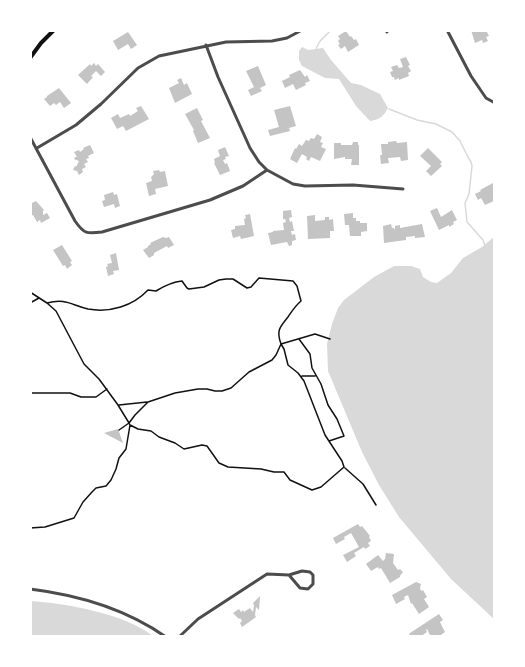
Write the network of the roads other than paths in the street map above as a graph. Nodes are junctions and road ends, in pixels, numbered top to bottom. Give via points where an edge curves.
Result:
1 (54, 30) edge
2 (302, 30) edge
3 (447, 30) edge
4 (206, 45) junction
5 (30, 58) edge
6 (495, 102) edge
7 (30, 137) edge
8 (37, 148) junction
9 (267, 170) junction
10 (403, 189) dead end
11 (289, 575) junction
12 (30, 589) edge
13 (166, 637) edge
14 (179, 637) edge

1 - 5 main road
2 - 4 street via 272,41
3 - 6 street via 486,99
4 - 8 street via 147,62 76,125
4 - 9 street via 250,148
7 - 8 street
8 - 9 street via 75,221 86,233 102,232 210,200
9 - 10 street via 305,186
11 - 11 street via 300,588 308,589 313,584 313,575 307,571
11 - 14 street via 262,576 198,619
12 - 13 street via 108,606

